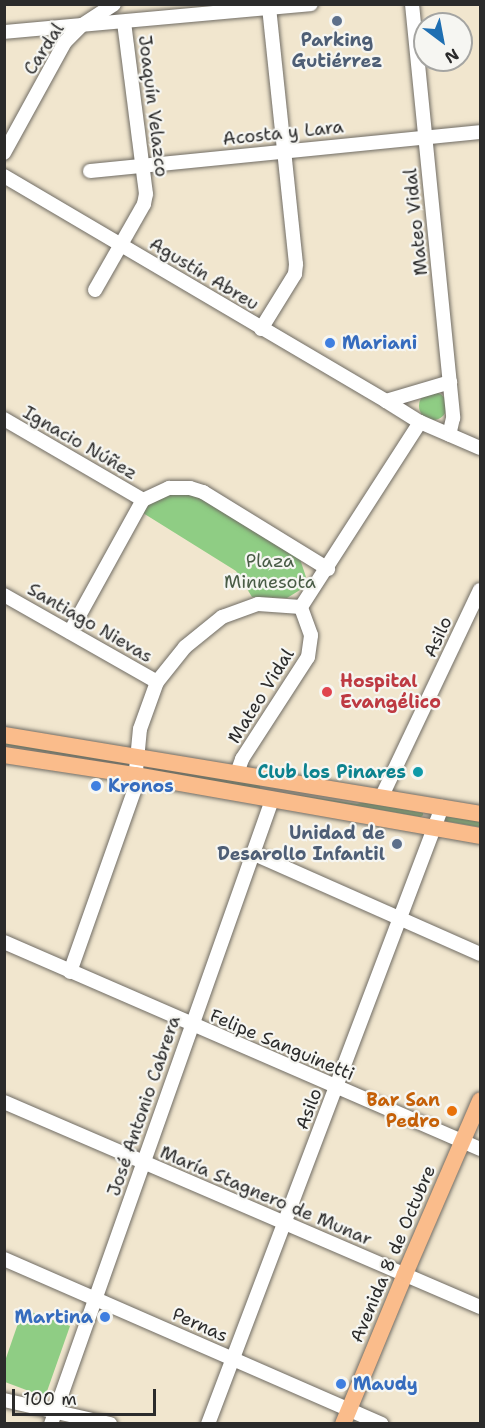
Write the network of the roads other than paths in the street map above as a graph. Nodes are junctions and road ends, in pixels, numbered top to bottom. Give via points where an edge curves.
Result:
1 (311, 4) edge
2 (412, 4) edge
3 (112, 7) edge
4 (269, 9) junction
5 (124, 22) junction
6 (82, 25) junction
7 (4, 32) edge
8 (480, 132) edge
9 (425, 136) junction
10 (284, 151) junction
11 (4, 153) edge
12 (143, 165) junction
13 (90, 171) dead end
14 (4, 176) edge
15 (121, 245) junction
16 (95, 290) dead end
17 (261, 329) junction
18 (450, 382) junction
19 (386, 401) junction
20 (420, 422) junction
21 (6, 424) edge
22 (449, 435) junction
23 (480, 448) edge
24 (143, 500) junction
25 (328, 569) junction
26 (480, 590) edge
27 (4, 595) edge
28 (302, 607) junction
29 (69, 632) junction
30 (157, 682) junction
31 (4, 735) edge
32 (4, 755) edge
33 (137, 757) junction
34 (237, 772) junction
35 (135, 775) junction
36 (378, 796) junction
37 (272, 800) junction
38 (442, 807) junction
39 (480, 814) edge
40 (434, 828) junction
41 (480, 836) edge
42 (252, 853) junction
43 (401, 918) junction
44 (4, 942) edge
45 (480, 954) edge
46 (70, 972) junction
47 (191, 1025) junction
48 (336, 1088) junction
49 (480, 1101) edge
50 (4, 1102) edge
51 (463, 1141) junction
52 (480, 1149) edge
53 (142, 1163) junction
54 (284, 1222) junction
55 (4, 1258) edge
56 (405, 1274) junction
57 (95, 1299) junction
58 (480, 1307) edge
59 (234, 1359) junction
60 (4, 1400) edge
61 (53, 1417) edge
62 (346, 1417) edge
63 (110, 1424) edge
64 (208, 1424) edge
65 (382, 1424) edge

1 - 4 street
2 - 9 street, Mateo Vidal
3 - 5 street, Cardal
3 - 6 street, Cardal
4 - 5 street
4 - 10 street
5 - 6 street
5 - 12 street, Joaquín Velazco
6 - 7 street
6 - 11 street, Cardal via 65,42
8 - 9 street, Acosta y Lara
9 - 10 street, Acosta y Lara
9 - 18 street, Mateo Vidal
10 - 12 street, Acosta y Lara
10 - 17 street via 295,274
12 - 13 street, Acosta y Lara
12 - 15 street, Joaquín Velazco via 145,200
14 - 15 street, Agustín Abreu
15 - 16 street, Joaquín Velazco
15 - 17 street, Agustín Abreu
17 - 19 street, Agustín Abreu
18 - 19 street
18 - 22 street, Mateo Vidal via 453,418
19 - 20 street, Agustín Abreu
20 - 22 street, Agustín Abreu
20 - 25 street
21 - 24 street, Ignacio Núñez
22 - 23 street, Agustín Abreu
24 - 25 street, Ignacio Núñez via 169,488 203,492
24 - 29 street
25 - 28 street
26 - 36 street, Asilo
27 - 29 street, Santiago Nievas
28 - 30 street via 258,604 222,617 185,647
28 - 34 street, Mateo Vidal via 311,635 308,657
29 - 30 street, Santiago Nievas
30 - 33 street via 140,729
31 - 33 main road
32 - 35 main road
33 - 34 main road
33 - 35 street
34 - 36 main road
35 - 37 main road
35 - 46 street via 134,791
36 - 37 main road via 350,800 279,790
36 - 38 main road
37 - 40 main road
37 - 42 street, José Antonio Cabrera
38 - 39 main road
38 - 40 street, Asilo
40 - 41 main road
40 - 43 street, Asilo
42 - 43 street
42 - 47 street, José Antonio Cabrera
43 - 45 street
43 - 48 street, Asilo
44 - 46 street, Felipe Sanguinetti
46 - 47 street, Felipe Sanguinetti
47 - 48 street, Felipe Sanguinetti
47 - 53 street, José Antonio Cabrera
48 - 51 street, Felipe Sanguinetti
48 - 54 street, Asilo
49 - 51 main road, Avenida 8 de Octubre
50 - 53 street, María Stagnero de Munar
51 - 52 street, Felipe Sanguinetti
51 - 56 main road, Avenida 8 de Octubre
53 - 54 street, María Stagnero de Munar
53 - 57 street, José Antonio Cabrera
54 - 56 street, María Stagnero de Munar
54 - 59 street, Asilo
55 - 57 street, Pernas
56 - 58 street, María Stagnero de Munar
56 - 62 main road, Avenida 8 de Octubre
57 - 59 street, Pernas
57 - 61 street, José Antonio Cabrera
59 - 62 street, Pernas
59 - 64 street, Asilo
60 - 61 street
61 - 63 street
62 - 65 street, Pernas

